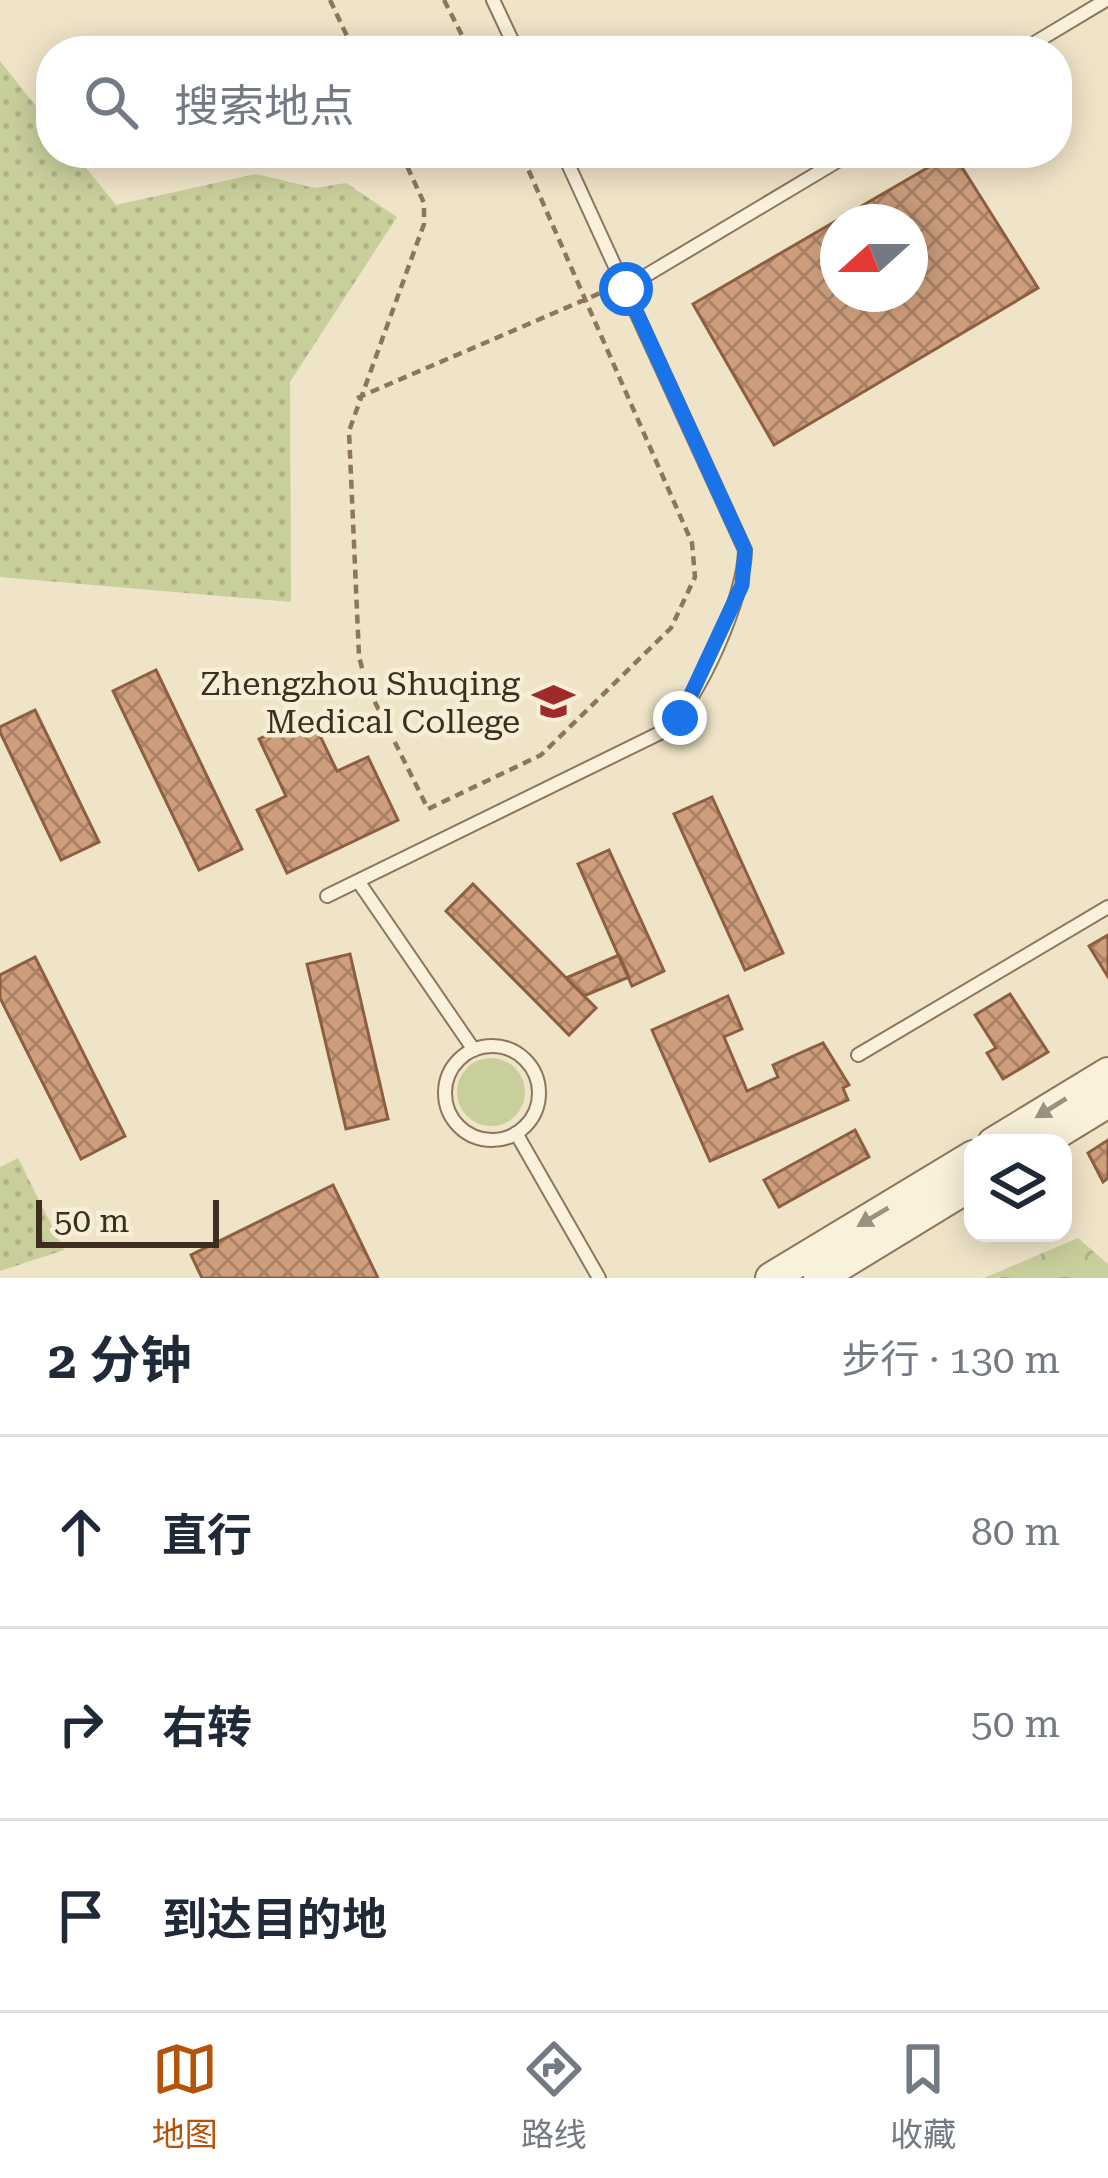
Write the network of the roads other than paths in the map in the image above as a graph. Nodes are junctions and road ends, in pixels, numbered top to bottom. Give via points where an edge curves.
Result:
1 (494, 0) edge
2 (1106, 0) edge
3 (510, 36) edge
4 (1046, 36) edge
5 (570, 168) edge
6 (825, 168) edge
7 (624, 286) junction
8 (358, 880) junction
9 (327, 896) dead end
10 (1108, 907) edge
11 (474, 1050) junction
12 (858, 1055) dead end
13 (1108, 1072) edge
14 (1108, 1102) edge
15 (516, 1133) junction
16 (1008, 1134) edge
17 (1056, 1134) edge
18 (964, 1161) edge
19 (964, 1189) edge
20 (599, 1278) edge
21 (771, 1278) edge
22 (819, 1278) edge

1 - 3 lane
2 - 4 lane
5 - 7 lane
6 - 7 lane
7 - 8 lane via 745,550 733,606 686,709 664,731
8 - 9 lane
8 - 11 lane
10 - 12 lane
11 - 15 lane via 507,1048 535,1075 538,1101
11 - 15 lane via 450,1071 449,1110 477,1137
13 -> 16 street
14 - 17 street
15 - 20 lane
18 -> 21 street
19 - 22 street

